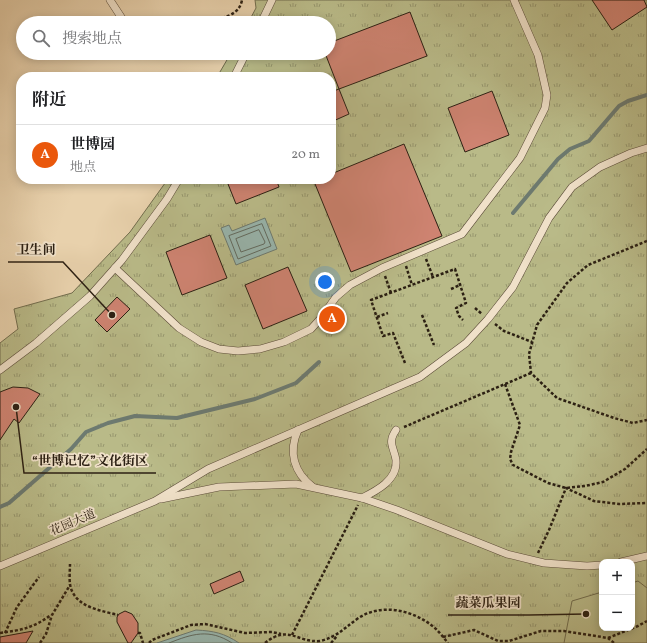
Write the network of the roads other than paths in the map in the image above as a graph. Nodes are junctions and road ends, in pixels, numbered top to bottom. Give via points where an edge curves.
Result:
1 (110, 0) edge
2 (272, 0) edge
3 (514, 0) edge
4 (120, 16) edge
5 (264, 16) edge
6 (242, 60) edge
7 (236, 72) edge
8 (647, 148) edge
9 (176, 184) edge
10 (115, 268) junction
11 (0, 370) edge
12 (298, 430) junction
13 (396, 430) road end
14 (315, 488) junction
15 (362, 498) junction
16 (155, 501) junction
17 (647, 556) edge
18 (634, 559) edge
19 (599, 564) edge
20 (0, 566) edge

1 - 4 lane
2 - 5 lane
3 - 10 lane via 538,55 547,95 545,108 520,158 462,234 382,268 350,285 336,297 310,329 284,342 238,352 219,349 201,342 179,328
6 - 7 lane
8 - 12 lane via 631,152 600,167 572,188 549,218 513,287 466,344 420,377
9 - 10 lane
10 - 11 lane via 90,296 36,343
12 - 14 lane via 293,444 294,459 299,473
12 - 16 lane via 208,468
13 - 15 lane via 391,437 396,461 390,478 379,489
14 - 15 lane
14 - 16 lane via 296,484 219,487
15 - 19 lane via 507,554 544,563
16 - 20 lane, 花园大道
17 - 18 lane

